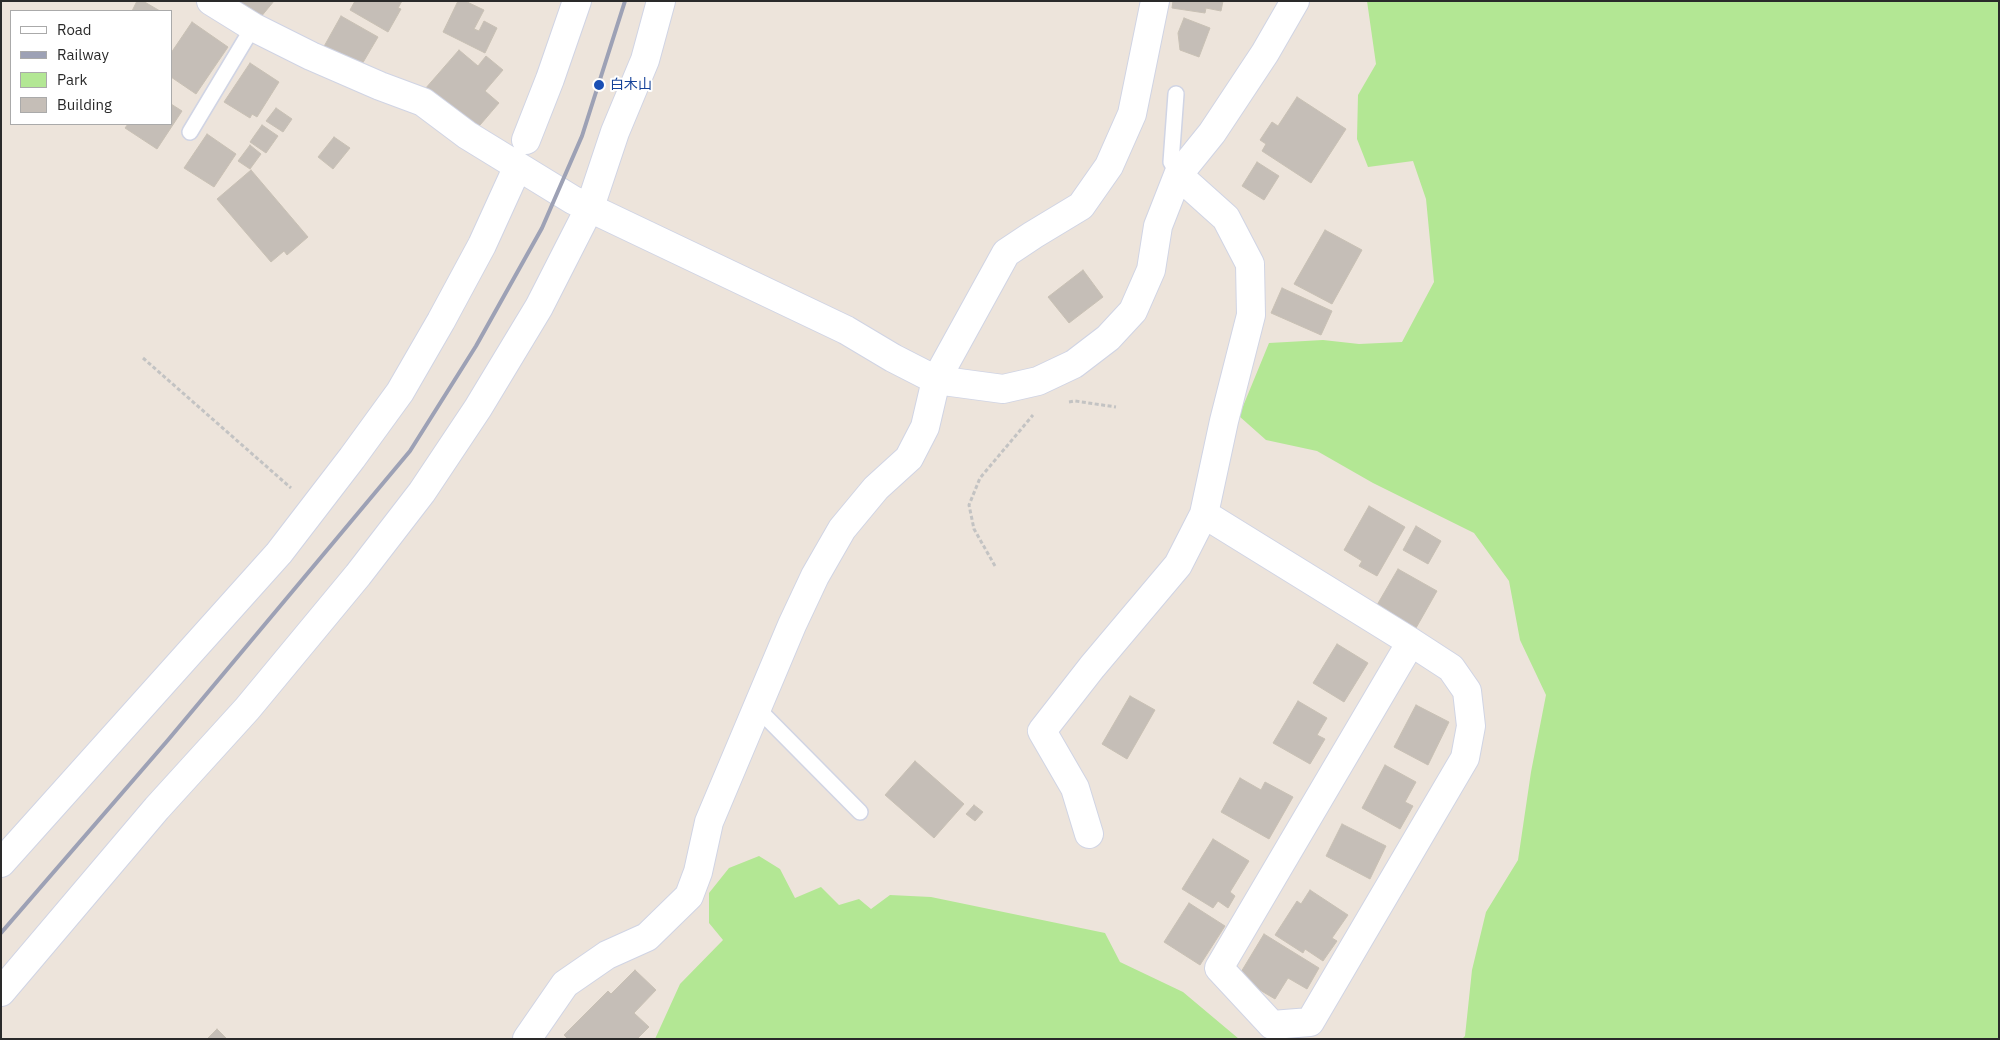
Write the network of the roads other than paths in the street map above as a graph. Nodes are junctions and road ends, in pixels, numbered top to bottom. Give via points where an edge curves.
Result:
1 (210, 1) edge
2 (577, 1) edge
3 (661, 1) edge
4 (1155, 1) edge
5 (1296, 1) edge
6 (253, 27) junction
7 (1176, 94) dead end
8 (190, 132) dead end
9 (526, 140) dead end
10 (518, 166) junction
11 (1178, 175) junction
12 (590, 207) junction
13 (936, 380) junction
14 (1204, 514) junction
15 (1411, 642) junction
16 (758, 709) junction
17 (860, 812) dead end
18 (1089, 834) dead end
19 (1, 863) edge
20 (1, 992) edge
21 (527, 1039) edge

1 - 6 street
2 - 9 street
3 - 12 street via 645,60
4 - 13 street via 1132,114 1109,166 1081,206 1006,253
5 - 11 street via 1212,133
6 - 8 lane
6 - 10 street via 311,56 423,102 467,135
7 - 11 lane via 1171,162
10 - 12 street
10 - 19 street via 482,246 400,392 314,508 279,553
11 - 13 street via 1158,226 1151,270 1133,311 1108,338 1074,364 1038,381 1003,389
11 - 14 street via 1226,218 1250,264 1251,315
12 - 13 street via 846,330
12 - 20 street via 539,307 422,492 247,709 157,808
13 - 16 street via 925,427 909,458 876,488 842,528 792,624
14 - 15 street
14 - 18 street via 1178,565 1042,731 1075,788
15 - 15 street via 1219,968 1272,1025 1310,1022 1465,758 1471,726 1467,691 1451,668
16 - 17 lane
16 - 21 street via 709,822 689,896 647,938 607,955 565,984

